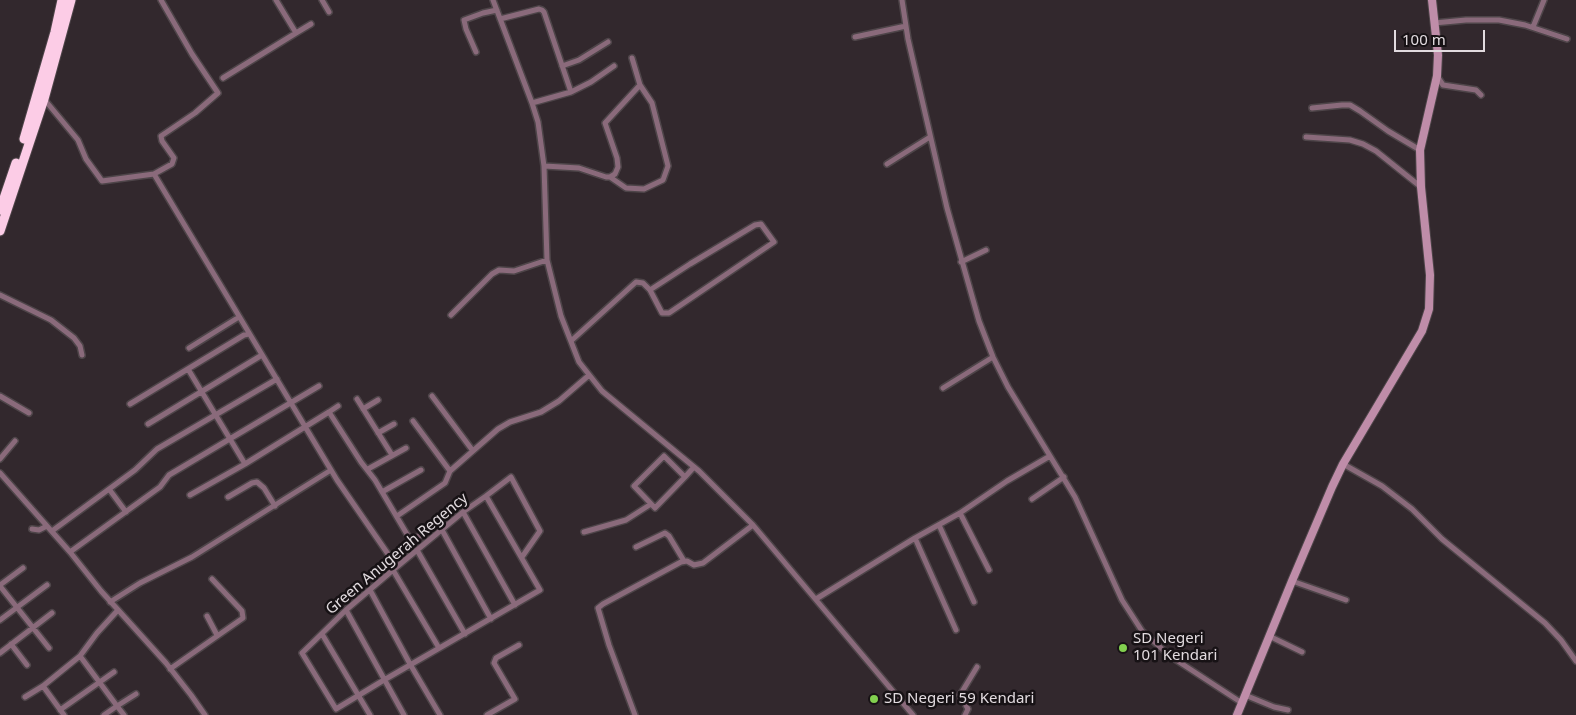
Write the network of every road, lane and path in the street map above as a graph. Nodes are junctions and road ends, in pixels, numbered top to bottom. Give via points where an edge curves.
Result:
1 (64, 0) edge
2 (161, 0) edge
3 (276, 0) edge
4 (322, 0) edge
5 (493, 0) edge
6 (902, 0) edge
7 (1432, 0) edge
8 (1544, 0) edge
9 (497, 10) junction
10 (329, 12) dead end
11 (500, 19) junction
12 (1434, 23) junction
13 (311, 24) dead end
14 (906, 26) junction
15 (1533, 28) junction
16 (296, 33) junction
17 (855, 37) dead end
18 (1567, 39) dead end
19 (608, 42) dead end
20 (476, 52) dead end
21 (632, 58) dead end
22 (562, 66) junction
23 (614, 66) dead end
24 (1438, 76) junction
25 (224, 78) dead end
26 (640, 85) junction
27 (571, 92) junction
28 (1481, 95) dead end
29 (44, 99) junction
30 (532, 103) junction
31 (1312, 108) dead end
32 (930, 137) junction
33 (1306, 137) dead end
34 (1420, 150) junction
35 (887, 164) dead end
36 (544, 166) junction
37 (154, 174) junction
38 (610, 177) junction
39 (1421, 187) junction
40 (0, 210) edge
41 (0, 231) edge
42 (986, 250) dead end
43 (547, 260) junction
44 (962, 262) junction
45 (650, 290) junction
46 (0, 295) edge
47 (450, 315) dead end
48 (239, 317) junction
49 (249, 334) junction
50 (571, 341) junction
51 (189, 348) dead end
52 (82, 355) dead end
53 (262, 355) junction
54 (993, 357) junction
55 (188, 369) junction
56 (588, 376) junction
57 (277, 379) junction
58 (319, 386) dead end
59 (943, 388) dead end
60 (201, 391) junction
61 (0, 396) edge
62 (432, 396) dead end
63 (357, 399) dead end
64 (378, 400) dead end
65 (291, 402) junction
66 (130, 404) dead end
67 (338, 406) dead end
68 (363, 409) junction
69 (329, 412) junction
70 (29, 413) dead end
71 (215, 414) junction
72 (413, 421) dead end
73 (148, 424) dead end
74 (394, 424) dead end
75 (306, 426) junction
76 (378, 433) junction
77 (230, 439) junction
78 (15, 441) dead end
79 (406, 448) dead end
80 (473, 451) junction
81 (392, 455) junction
82 (1050, 456) junction
83 (0, 459) edge
84 (244, 464) junction
85 (1343, 464) junction
86 (694, 467) junction
87 (368, 469) junction
88 (331, 470) junction
89 (421, 470) dead end
90 (450, 471) junction
91 (0, 473) edge
92 (685, 477) junction
93 (1064, 477) junction
94 (109, 489) junction
95 (382, 492) junction
96 (190, 495) dead end
97 (486, 496) junction
98 (228, 497) dead end
99 (1032, 499) dead end
100 (651, 504) junction
101 (275, 506) junction
102 (454, 510) dead end
103 (126, 512) junction
104 (463, 512) junction
105 (960, 513) junction
106 (397, 516) junction
107 (753, 525) junction
108 (939, 525) junction
109 (47, 526) junction
110 (32, 529) dead end
111 (442, 530) junction
112 (52, 531) junction
113 (584, 532) dead end
114 (915, 538) junction
115 (411, 541) junction
116 (636, 548) dead end
117 (418, 550) junction
118 (70, 552) junction
119 (522, 557) junction
120 (684, 562) junction
121 (23, 568) dead end
122 (393, 570) junction
123 (989, 570) dead end
124 (212, 579) dead end
125 (1292, 581) junction
126 (47, 585) dead end
127 (0, 586) edge
128 (370, 590) junction
129 (816, 599) junction
130 (1346, 600) dead end
131 (110, 602) junction
132 (974, 602) dead end
133 (515, 605) junction
134 (16, 606) junction
135 (118, 610) junction
136 (346, 610) junction
137 (52, 613) dead end
138 (207, 616) dead end
139 (492, 619) junction
140 (0, 620) edge
141 (33, 627) junction
142 (956, 630) dead end
143 (322, 634) junction
144 (465, 634) junction
145 (218, 635) junction
146 (1269, 636) junction
147 (11, 644) junction
148 (519, 645) dead end
149 (48, 648) dead end
150 (439, 648) junction
151 (1302, 652) dead end
152 (0, 653) edge
153 (80, 656) junction
154 (1576, 661) edge
155 (410, 664) junction
156 (27, 665) dead end
157 (977, 667) dead end
158 (170, 669) junction
159 (114, 672) dead end
160 (384, 680) junction
161 (100, 683) junction
162 (43, 686) junction
163 (136, 694) dead end
164 (359, 695) junction
165 (25, 697) dead end
166 (1243, 699) junction
167 (117, 706) junction
168 (60, 710) junction
169 (1288, 710) dead end
170 (202, 714) edge
171 (64, 715) edge
172 (104, 715) edge
173 (124, 715) edge
174 (370, 715) edge
175 (404, 715) edge
176 (440, 715) edge
177 (487, 715) edge
178 (636, 715) edge
179 (913, 715) edge
180 (966, 715) edge
181 (1237, 715) edge

1 - 29 highway
1 - 40 highway via 28,127
2 - 37 street via 218,94 161,136 174,160
3 - 16 street
4 - 10 street
5 - 9 street
6 - 14 street
7 - 12 street
8 - 15 street
9 - 11 street
9 - 20 street via 464,20
11 - 22 street via 542,10
11 - 30 street
12 - 15 street via 1499,20
12 - 24 street
13 - 16 street
14 - 17 street
14 - 32 street
15 - 18 street
16 - 25 street
19 - 22 street via 579,60
21 - 26 street
22 - 27 street
23 - 27 street
24 - 28 street via 1443,85 1476,90
24 - 34 street
26 - 38 street via 605,123 618,167
26 - 38 street via 652,104 668,166 663,180 644,188 626,188
27 - 30 street
29 - 37 street via 69,128 102,181
29 - 41 highway
30 - 36 street via 540,131
31 - 34 street via 1350,105
32 - 35 street
32 - 44 street
33 - 39 street via 1362,144 1376,151
34 - 39 street
36 - 38 street via 579,168
36 - 43 street
37 - 48 street
39 - 85 street via 1431,295 1427,318 1404,364
42 - 44 street
43 - 47 street via 514,271 499,270
43 - 50 street
44 - 54 street
45 - 45 street via 662,313 669,313 774,242 761,224 755,224
45 - 50 street via 643,283 636,282
46 - 52 street via 51,320 74,338
48 - 49 street
48 - 51 street
49 - 53 street
49 - 55 street
50 - 56 street
53 - 57 street
53 - 60 street
54 - 59 street
54 - 82 street
55 - 60 street
55 - 66 street
56 - 80 street via 559,401 541,412 510,422
56 - 86 street
57 - 65 street
57 - 71 street
58 - 65 street
60 - 71 street
60 - 73 street
61 - 70 street
62 - 80 street
63 - 68 street
64 - 68 street
65 - 75 street
65 - 77 street
67 - 69 street
68 - 76 street
69 - 75 street
69 - 87 street
71 - 77 street
71 - 94 street via 157,449
72 - 90 street
74 - 76 street
75 - 84 street
75 - 88 street
76 - 81 street
77 - 84 street
77 - 103 street via 170,475 160,487
78 - 83 street
79 - 81 street
80 - 90 street
81 - 87 street
82 - 93 street
82 - 105 street
84 - 96 street
85 - 125 street
85 - 154 street via 1382,486 1412,509 1442,539 1545,623
86 - 92 street
86 - 107 street
87 - 95 street
88 - 101 street
88 - 115 street via 388,554 392,556
89 - 95 street
90 - 106 street via 445,483
91 - 109 street
92 - 100 street via 655,508
92 - 100 street via 664,456 634,486
93 - 99 street
93 - 166 street via 1122,600 1142,631 1170,656
94 - 103 street
94 - 112 street
95 - 106 street
97 - 104 street, Green Anugerah Regency
97 - 119 street
97 - 119 street, Green Anugerah Regency via 511,477 540,531
98 - 101 street via 257,482
100 - 113 street via 626,520
101 - 131 street
102 - 115 street
103 - 118 street
104 - 111 street, Green Anugerah Regency
104 - 133 street
105 - 108 street
105 - 123 street
106 - 115 street
107 - 120 street via 703,563
107 - 129 street
108 - 114 street
108 - 132 street
109 - 110 street
109 - 112 street
111 - 117 street, Green Anugerah Regency
111 - 139 street
112 - 118 street
114 - 129 street
114 - 142 street
116 - 120 street via 666,533
117 - 122 street, Green Anugerah Regency
117 - 144 street
118 - 131 street
119 - 133 street via 540,590
120 - 178 street via 598,608
121 - 127 street
122 - 128 street, Green Anugerah Regency
122 - 150 street
124 - 145 street via 243,616
125 - 130 street
125 - 146 street
126 - 134 street
127 - 134 street
128 - 136 street, Green Anugerah Regency
128 - 155 street
129 - 179 street
131 - 135 street
133 - 139 street
134 - 140 street
134 - 141 street
135 - 153 street
135 - 158 street
136 - 143 street, Green Anugerah Regency
136 - 160 street
137 - 141 street
138 - 145 street
139 - 144 street
141 - 147 street
141 - 149 street
143 - 164 street
143 - 164 street, Green Anugerah Regency via 302,653 336,709
144 - 150 street
145 - 158 street
146 - 151 street
146 - 166 street
147 - 152 street
147 - 156 street
148 - 177 street via 496,658 494,663 515,699
150 - 155 street
153 - 161 street
153 - 162 street
155 - 160 street
155 - 176 street
157 - 180 street via 960,694 968,708
158 - 170 street
159 - 161 street
160 - 164 street
160 - 175 street
161 - 167 street
161 - 168 street
162 - 165 street
162 - 168 street
163 - 167 street
164 - 174 street
166 - 169 street
166 - 181 street
167 - 172 street
167 - 173 street
168 - 171 street

